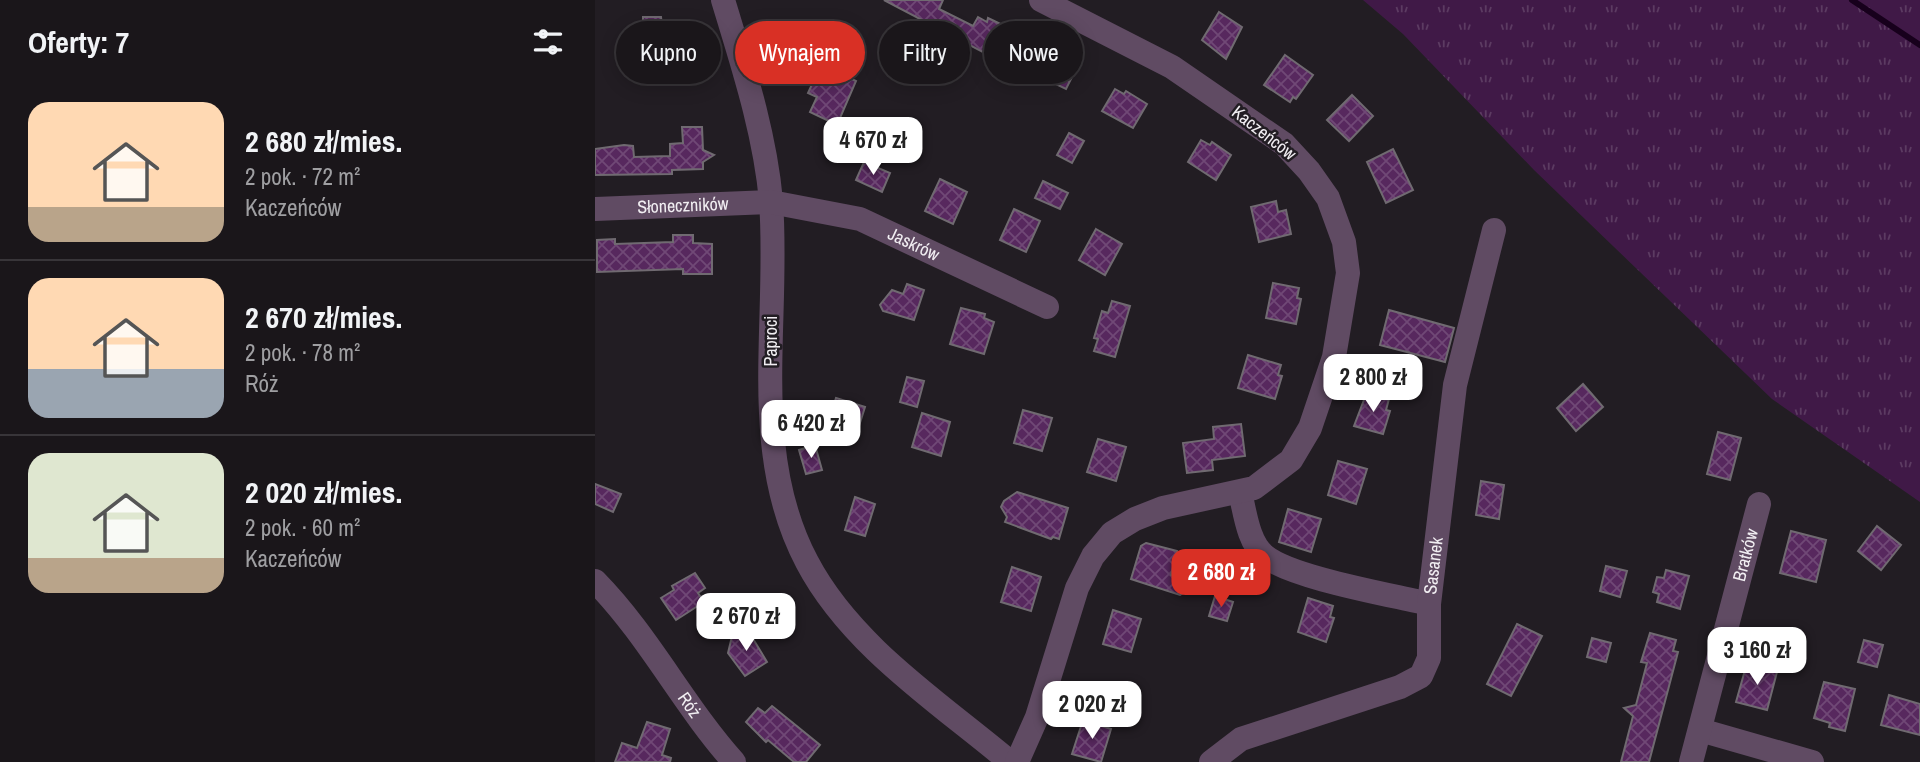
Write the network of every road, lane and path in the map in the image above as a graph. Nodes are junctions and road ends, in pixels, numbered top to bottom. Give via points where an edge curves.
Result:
1 (723, 0) edge
2 (1041, 0) edge
3 (771, 202) junction
4 (595, 208) edge
5 (1494, 230) dead end
6 (1047, 307) dead end
7 (1240, 492) junction
8 (1759, 504) dead end
9 (595, 581) edge
10 (1429, 604) junction
11 (1700, 730) junction
12 (734, 762) edge
13 (1010, 762) edge
14 (1017, 762) edge
15 (1211, 762) edge
16 (1691, 762) edge
17 (1812, 762) edge

1 - 3 street, Paproci via 759,128
2 - 7 street, Kaczeńców via 1172,67 1231,107 1284,144 1328,198 1344,242 1348,274 1334,357 1310,428 1291,460 1254,488
3 - 4 street, Słoneczników
3 - 6 street, Jaskrów via 860,219
3 - 13 street, Paproci via 772,429 777,480 788,522 831,600 866,638
5 - 10 street, Sasanek via 1455,386
7 - 10 street via 1250,533 1264,556 1297,572
7 - 14 street, Kaczeńców via 1163,508 1135,519 1112,533 1093,556 1077,588 1037,717
8 - 11 street, Bratków
9 - 12 street, Róż via 640,632 708,734
10 - 15 street, Sasanek via 1429,657 1421,676 1241,739
11 - 16 street, Bratków
11 - 17 street

